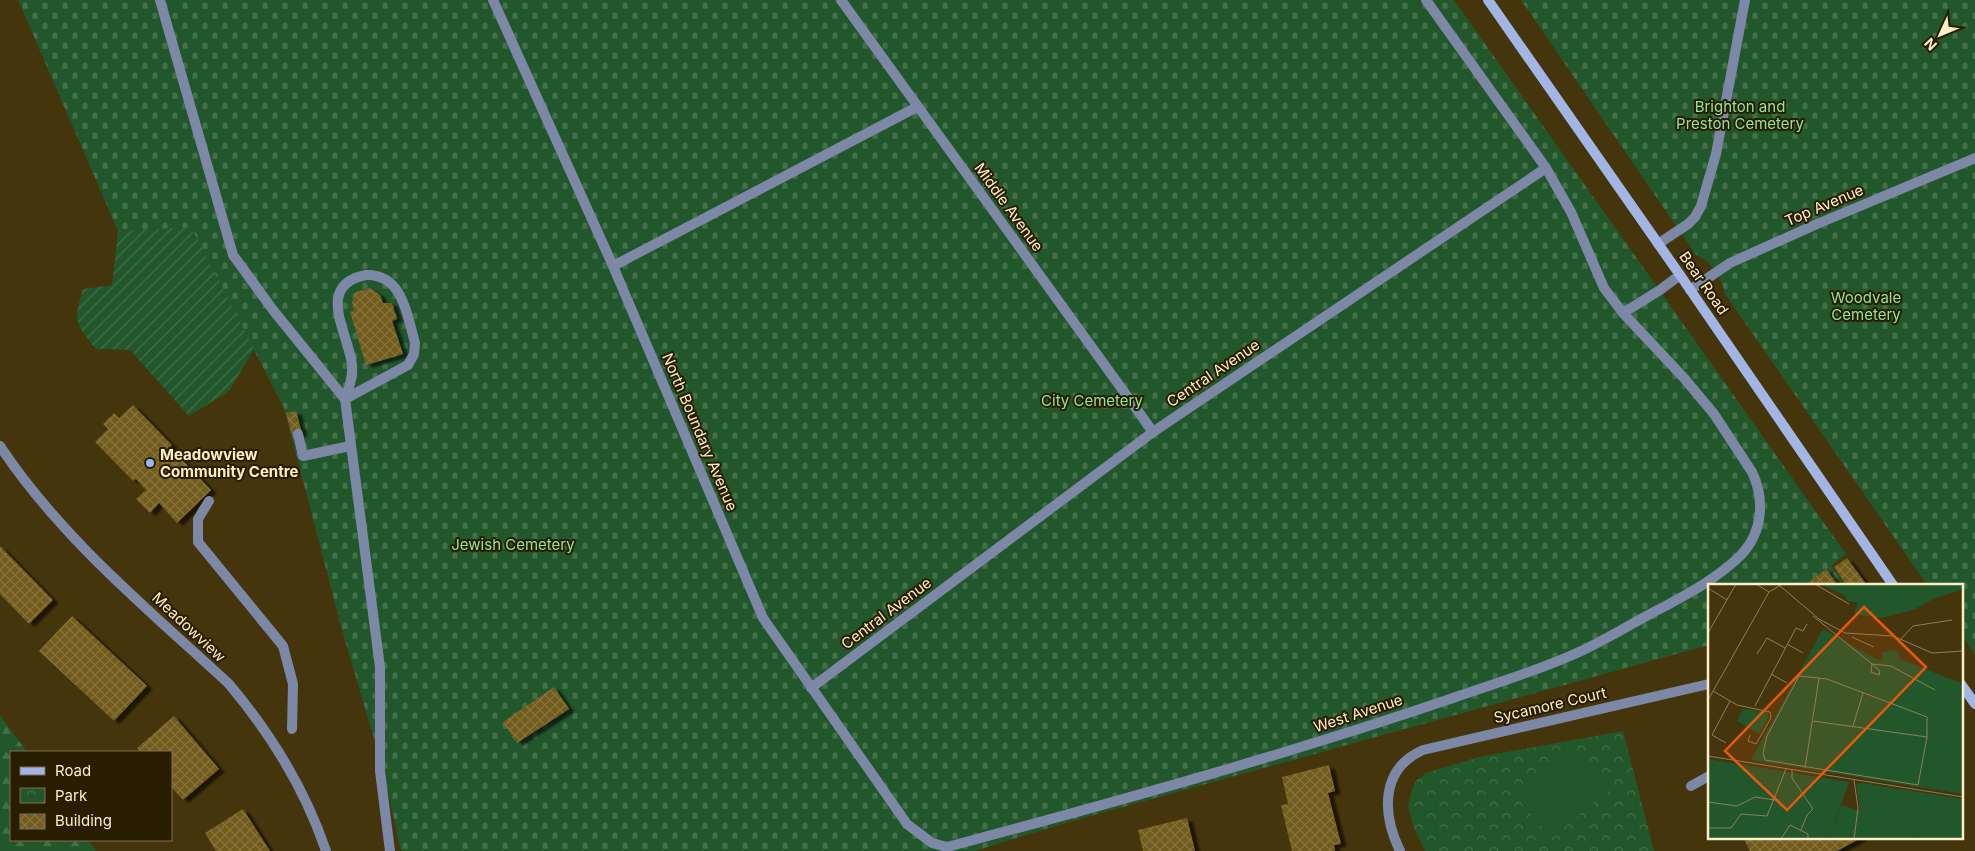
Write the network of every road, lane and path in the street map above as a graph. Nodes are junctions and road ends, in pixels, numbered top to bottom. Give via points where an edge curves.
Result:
1 (160, 0) edge
2 (493, 0) edge
3 (841, 0) edge
4 (1426, 0) edge
5 (1488, 0) edge
6 (1745, 0) edge
7 (917, 107) junction
8 (1975, 158) edge
9 (1546, 168) junction
10 (1658, 244) junction
11 (614, 266) junction
12 (1680, 275) junction
13 (1690, 290) junction
14 (1623, 313) junction
15 (345, 399) junction
16 (1153, 432) junction
17 (298, 434) dead end
18 (0, 446) edge
19 (350, 446) junction
20 (209, 501) dead end
21 (1892, 584) edge
22 (1708, 684) edge
23 (1962, 685) edge
24 (811, 688) junction
25 (1975, 704) edge
26 (292, 729) dead end
27 (1708, 777) edge
28 (1691, 786) dead end
29 (932, 843) joint
30 (326, 851) edge
31 (390, 851) edge
32 (1400, 851) edge

1 - 15 street via 233,255
2 - 11 street, North Boundary Avenue
3 - 7 street, Middle Avenue
4 - 9 street
5 - 10 street, Bear Road
6 - 10 street via 1716,154 1701,206 1688,224
7 - 11 street
7 - 16 street, Middle Avenue
8 - 13 street, Top Avenue via 1730,263
9 - 14 street via 1604,288
9 - 16 street, Central Avenue
10 - 12 street, Bear Road
11 - 24 street, North Boundary Avenue via 764,618
12 - 13 street, Bear Road
12 - 14 street
13 - 21 street, Bear Road
14 - 29 street, West Avenue via 1714,414 1757,482 1760,516 1756,531 1742,554 1720,572 1685,595 1579,652 1354,732 1058,818 947,847
15 - 15 street via 352,378 352,364 338,316 339,294 356,277 366,274 378,276 399,292 415,343 414,354 408,365 399,371
15 - 19 street
16 - 24 street, Central Avenue
17 - 19 street via 304,456
18 - 30 street, Meadowview via 54,518 229,684 290,770
19 - 31 street via 380,667 380,771
20 - 26 street via 198,519 198,542 284,646 292,684
22 - 32 street, Sycamore Court via 1411,755 1391,782 1387,808 1392,835
23 - 25 street
24 - 29 street, North Boundary Avenue via 907,824
27 - 28 street

